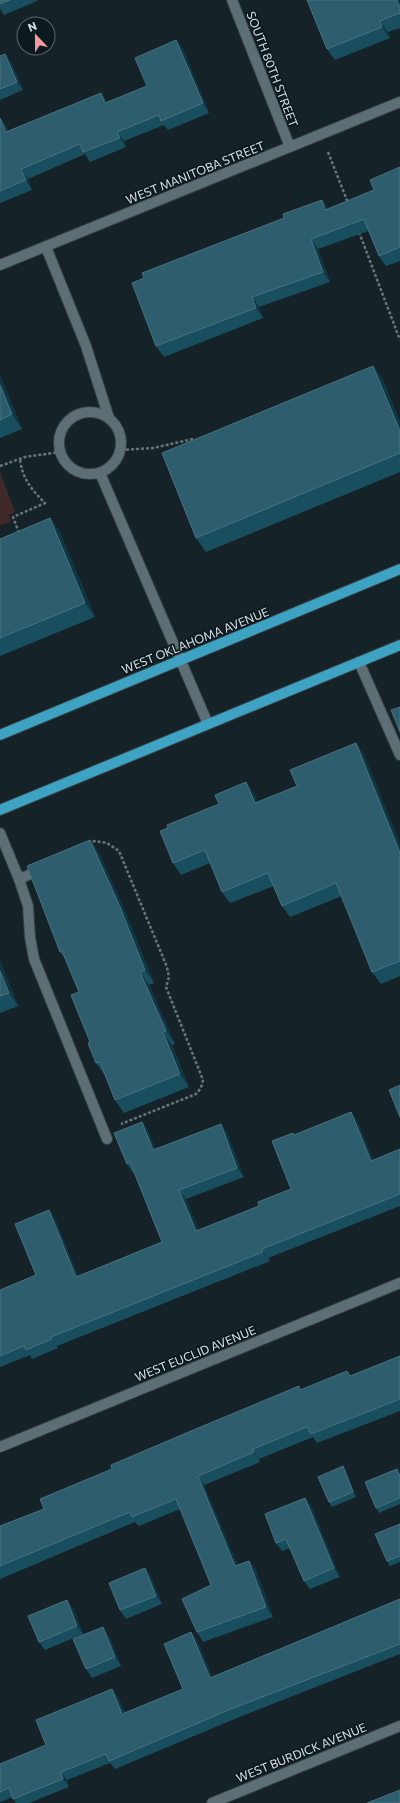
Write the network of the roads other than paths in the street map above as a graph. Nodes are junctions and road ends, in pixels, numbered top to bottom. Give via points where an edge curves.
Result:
1 (232, 0) edge
2 (400, 102) edge
3 (290, 148) junction
4 (46, 247) junction
5 (0, 265) edge
6 (109, 418) junction
7 (100, 473) junction
8 (400, 569) edge
9 (400, 645) edge
10 (181, 660) junction
11 (359, 662) junction
12 (208, 724) junction
13 (0, 735) edge
14 (400, 755) edge
15 (0, 810) edge
16 (0, 832) edge
17 (53, 864) edge
18 (19, 879) junction
19 (105, 1135) road end
20 (400, 1283) edge
21 (0, 1447) edge
22 (400, 1726) edge
23 (212, 1803) edge

1 - 3 street, SOUTH 80TH STREET
2 - 3 street, WEST MANITOBA STREET
3 - 4 street, WEST MANITOBA STREET
4 - 5 street, WEST MANITOBA STREET
4 - 6 street via 86,346
6 - 7 street via 120,432 121,450 110,468
6 - 7 street via 91,412 72,417 65,424 59,442 64,461 71,468 80,473
7 - 10 street
8 - 10 main road, WEST OKLAHOMA AVENUE
9 - 11 main road
10 - 12 street
10 - 13 main road, WEST OKLAHOMA AVENUE
11 - 12 main road
11 - 14 street
12 - 15 main road
16 - 18 street
17 - 18 street
18 - 19 street via 28,906 34,959
20 - 21 street, WEST EUCLID AVENUE
22 - 23 street, WEST BURDICK AVENUE

